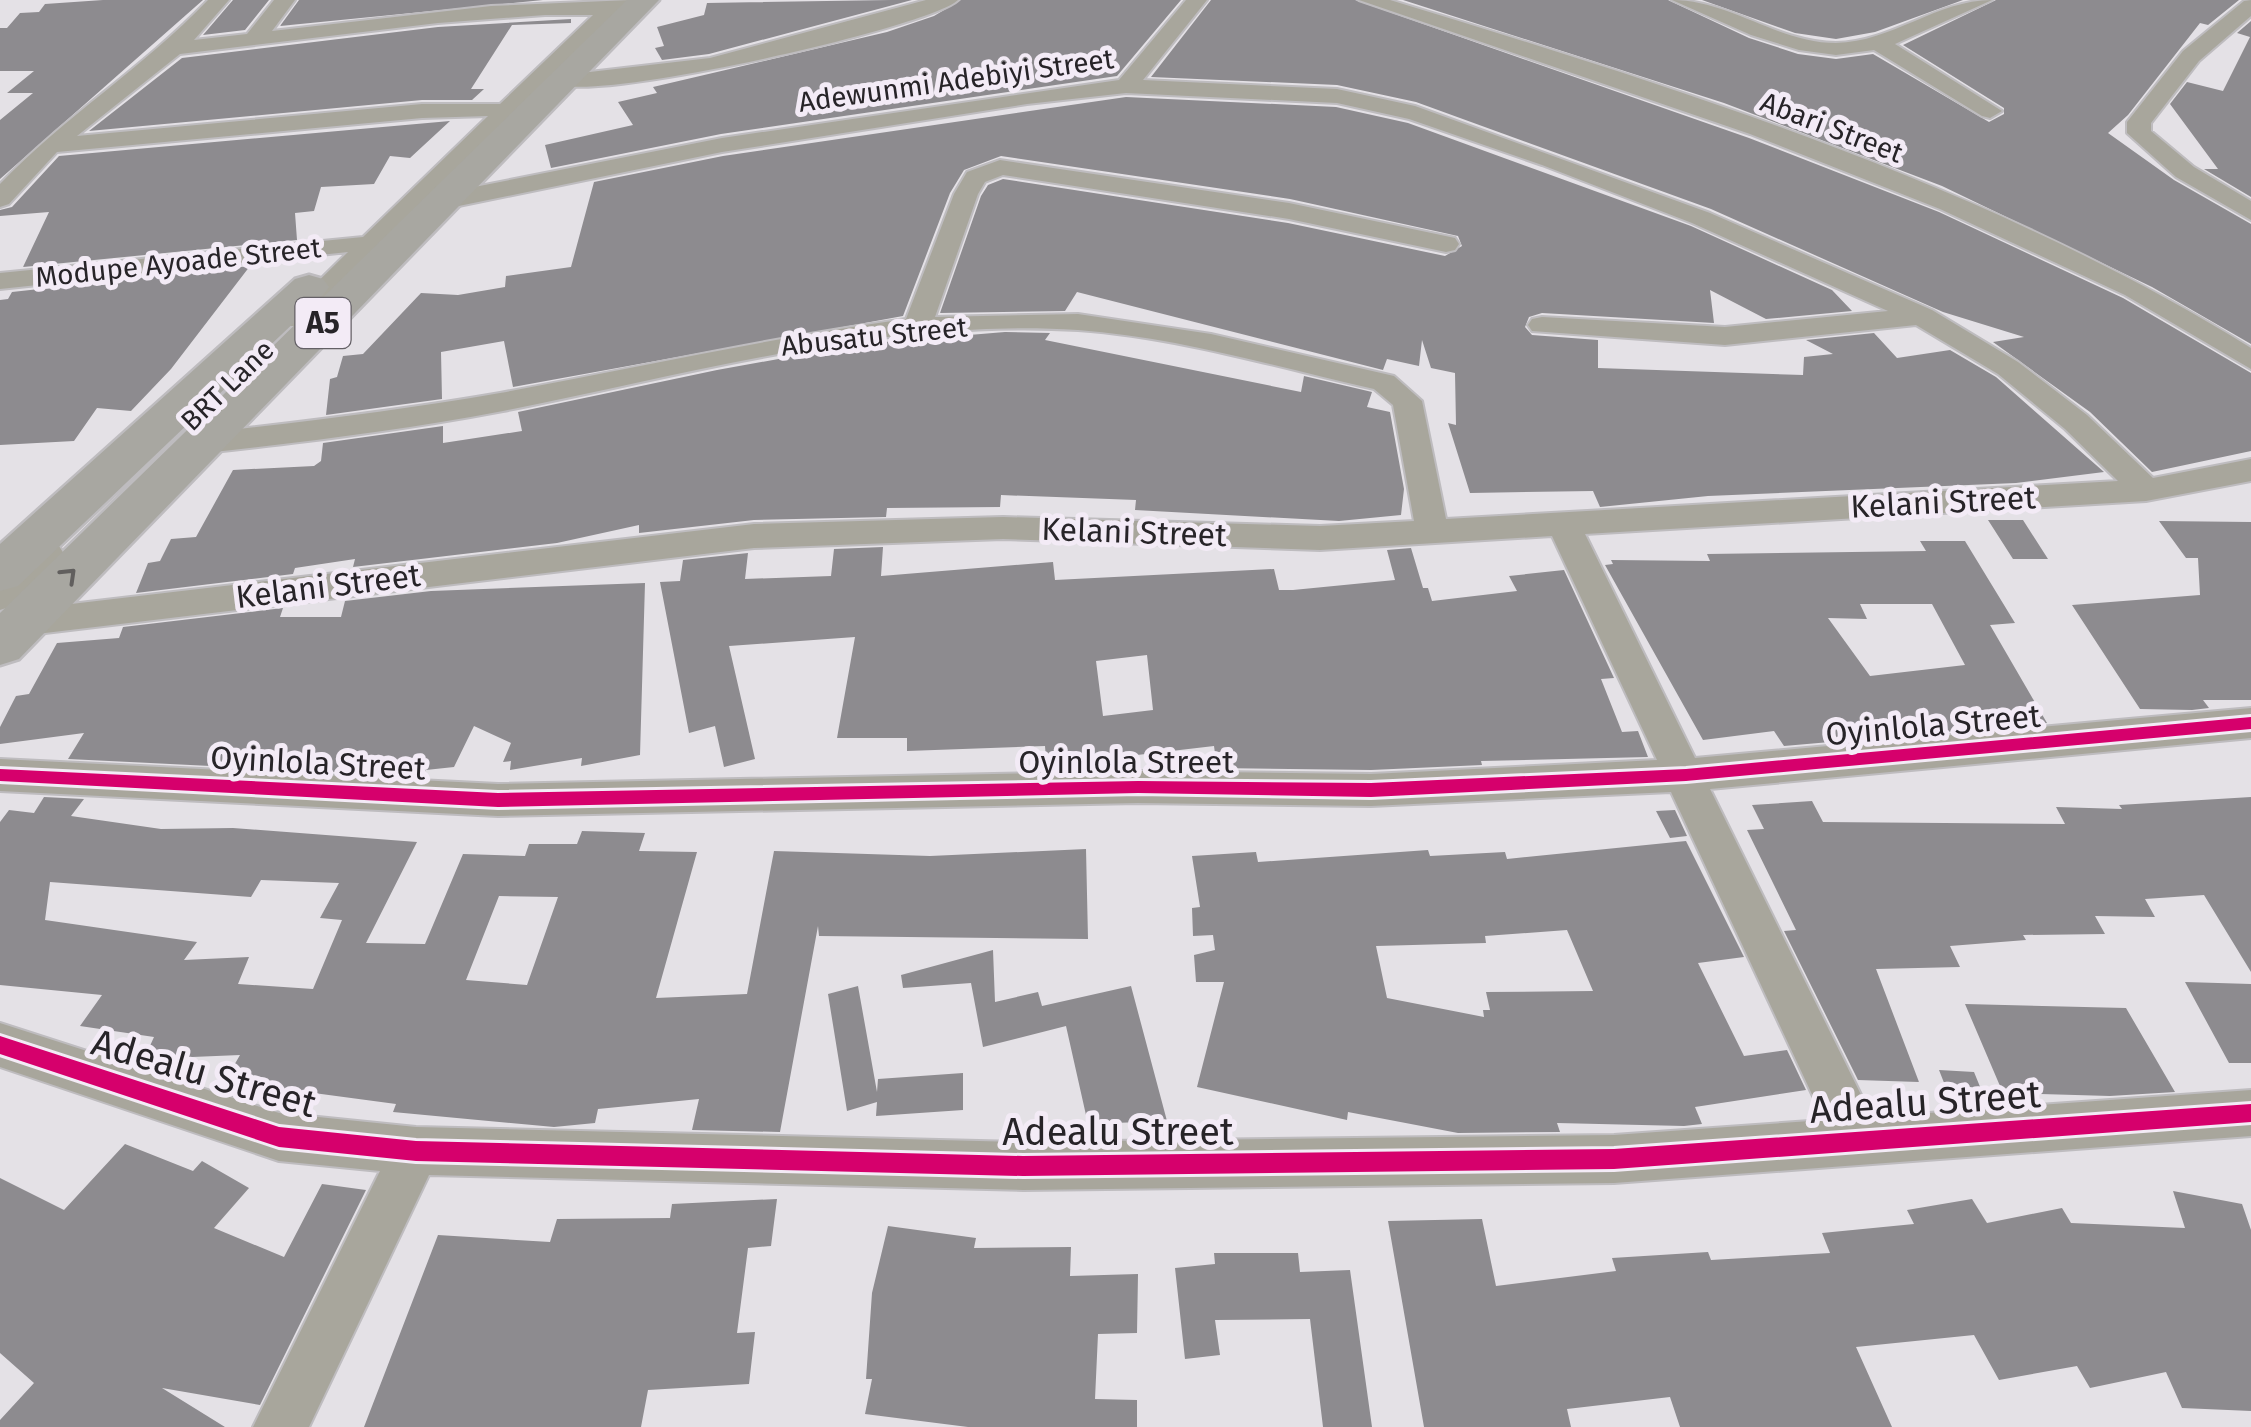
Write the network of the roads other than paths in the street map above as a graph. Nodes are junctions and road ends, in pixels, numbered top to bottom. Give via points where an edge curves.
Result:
1 (219, 0) edge
2 (285, 0) edge
3 (644, 0) edge
4 (948, 0) edge
5 (1197, 0) edge
6 (1369, 0) edge
7 (1682, 0) edge
8 (1982, 0) edge
9 (608, 3) edge
10 (2251, 5) edge
11 (252, 42) junction
12 (1876, 42) junction
13 (174, 48) junction
14 (564, 82) junction
15 (1126, 86) junction
16 (492, 109) junction
17 (1990, 111) dead end
18 (50, 146) junction
19 (0, 198) edge
20 (444, 201) junction
21 (2251, 212) edge
22 (356, 243) junction
23 (1446, 244) dead end
24 (0, 281) edge
25 (1922, 316) junction
26 (1542, 325) dead end
27 (918, 326) junction
28 (2251, 360) edge
29 (204, 444) junction
30 (2251, 470) edge
31 (2146, 490) junction
32 (1562, 521) junction
33 (1432, 531) junction
34 (5, 564) edge
35 (7, 622) edge
36 (2251, 723) edge
37 (0, 775) edge
38 (1686, 775) junction
39 (0, 1045) edge
40 (2251, 1112) edge
41 (1857, 1138) junction
42 (416, 1150) junction
43 (280, 1427) edge

1 - 13 street
2 - 11 street
3 - 14 highway, A5
4 - 14 street via 680,69
5 - 15 street
6 - 28 street, Abari Street via 1891,180 2138,290
7 - 12 street via 1802,44 1836,49
8 - 12 street
9 - 11 street via 396,20
9 - 16 highway, A5
9 - 35 street, BRT Lane via 160,449
10 - 21 street via 2191,56 2139,122 2140,133 2184,172
11 - 13 street
12 - 17 street
13 - 18 street
14 - 20 highway, A5
15 - 20 street, Adewunmi Adebiyi Street via 848,123
15 - 25 street, Adewunmi Adebiyi Street via 1337,96 1415,112 1701,218
16 - 18 street
16 - 22 highway, A5
18 - 19 street
20 - 29 highway, A5
22 - 24 street, Modupe Ayoade Street
22 - 34 highway, A5
23 - 27 street via 1289,211 1000,167 976,177 966,194
25 - 26 street via 1725,336
25 - 31 street, Adewunmi Adebiyi Street via 2008,368
27 - 29 street, Abusatu Street via 766,347 406,418
27 - 33 street, Abusatu Street via 1078,322 1212,343 1384,382 1407,401
35 -> 29 highway, A5
30 - 31 street, Kelani Street
31 - 32 street, Kelani Street
32 - 33 street, Kelani Street
32 - 38 street
33 - 35 street, Kelani Street via 1320,538 1004,528 754,536
36 - 38 street, Oyinlola Street
37 - 38 street, Oyinlola Street via 498,800 1138,787 1370,790
38 - 41 street
39 - 42 street, Adealu Street via 279,1137
40 - 41 street, Adealu Street
41 - 42 street, Adealu Street via 1614,1159 1023,1166
42 - 43 street

